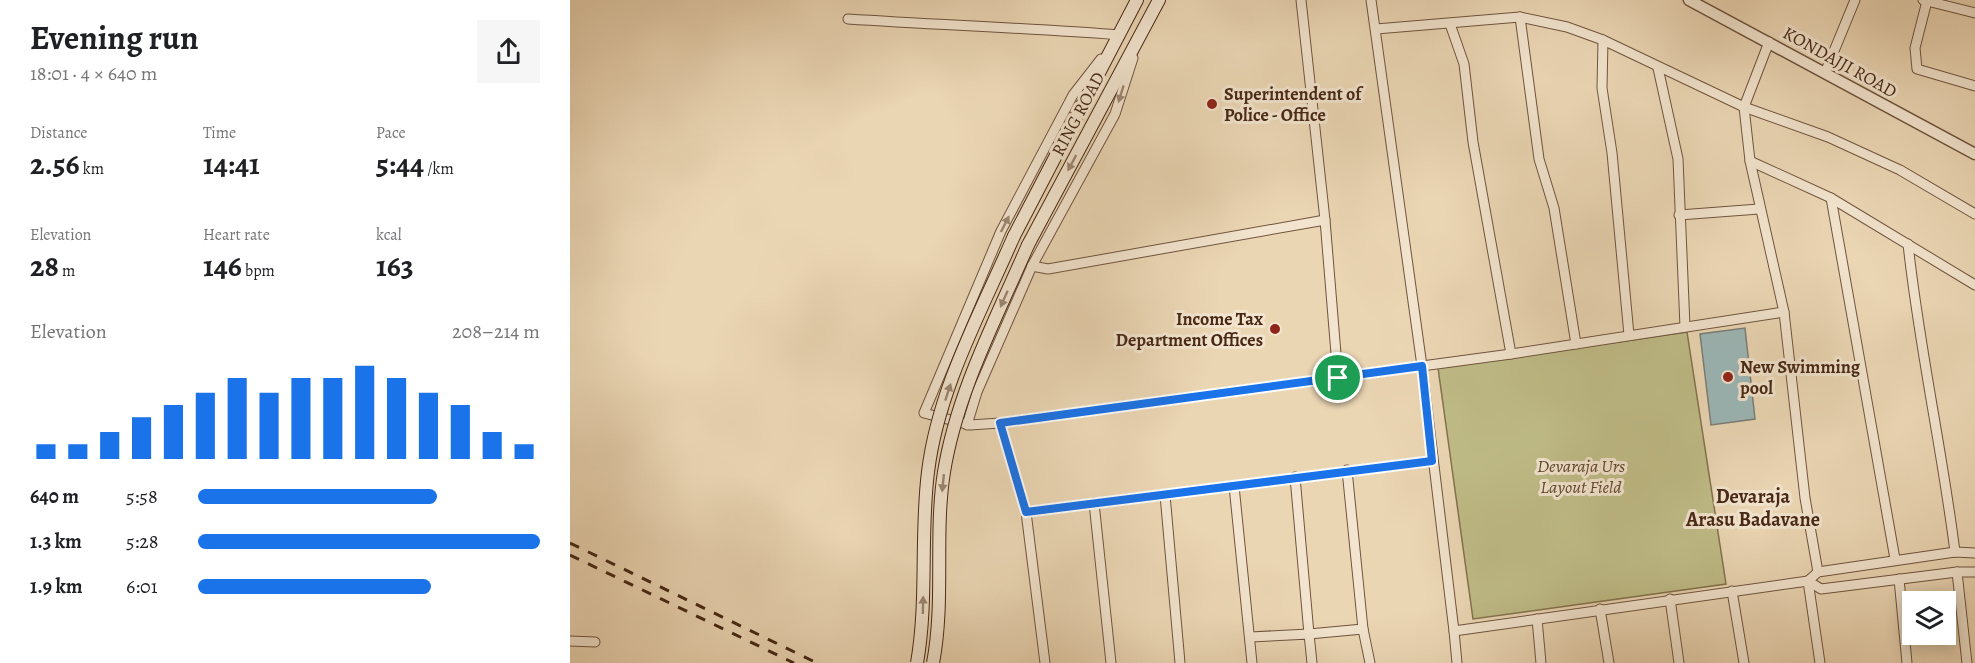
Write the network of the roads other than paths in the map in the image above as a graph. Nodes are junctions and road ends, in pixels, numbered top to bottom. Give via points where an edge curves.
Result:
1 (1137, 0) edge
2 (1159, 0) edge
3 (1301, 0) edge
4 (1371, 0) edge
5 (1689, 0) edge
6 (1855, 0) edge
7 (1925, 0) edge
8 (1975, 14) edge
9 (1521, 17) junction
10 (848, 19) dead end
11 (1450, 24) junction
12 (1376, 29) junction
13 (1120, 35) junction
14 (1138, 39) junction
15 (1603, 40) junction
16 (1768, 42) junction
17 (1658, 68) junction
18 (1825, 73) junction
19 (1975, 86) edge
20 (1744, 107) junction
21 (1975, 154) edge
22 (1750, 161) junction
23 (1831, 198) junction
24 (1759, 209) junction
25 (1975, 214) edge
26 (1679, 215) junction
27 (1325, 220) junction
28 (1908, 244) junction
29 (1032, 266) junction
30 (1975, 285) edge
31 (1784, 312) junction
32 (1685, 327) junction
33 (1629, 335) junction
34 (1576, 344) junction
35 (1511, 354) junction
36 (1422, 366) junction
37 (1338, 378) junction
38 (1000, 423) junction
39 (967, 424) junction
40 (1432, 461) junction
41 (1347, 470) junction
42 (1295, 477) junction
43 (1234, 486) junction
44 (1166, 495) junction
45 (1094, 503) junction
46 (1026, 512) junction
47 (1955, 552) junction
48 (1975, 553) edge
49 (1895, 559) junction
50 (1818, 572) junction
51 (1957, 572) junction
52 (1975, 572) edge
53 (1899, 579) junction
54 (1808, 580) junction
55 (1732, 591) junction
56 (1670, 599) junction
57 (1600, 609) junction
58 (1537, 619) junction
59 (1363, 629) junction
60 (1454, 631) junction
61 (1309, 634) junction
62 (1250, 637) junction
63 (570, 641) edge
64 (595, 642) dead end
65 (917, 663) edge
66 (933, 663) edge
67 (1045, 663) edge
68 (1111, 663) edge
69 (1180, 663) edge
70 (1252, 663) edge
71 (1312, 663) edge
72 (1370, 663) edge
73 (1457, 663) edge
74 (1540, 663) edge
75 (1609, 663) edge
76 (1679, 663) edge
77 (1744, 663) edge
78 (1820, 663) edge
79 (1907, 663) edge
80 (1967, 663) edge

1 - 13 main road
2 - 14 main road, RING ROAD
3 - 27 street
4 - 12 street
5 - 16 street, KONDAJJI ROAD
6 - 18 street
7 - 8 street
7 - 19 street via 1915,48 1917,69
9 - 11 street
9 - 15 street
9 - 34 street via 1539,159 1554,208
10 - 13 street
11 - 12 street
11 - 35 street via 1464,64 1473,142
12 - 36 street
39 -> 13 street via 924,413 1001,231 1073,95
65 -> 13 main road, bridge via 924,512 936,431 951,381 1014,236
14 -> 29 street via 1115,114
14 -> 66 main road, RING ROAD, bridge via 1028,245 965,388 951,435 939,514 939,620
15 - 17 street
15 - 33 street via 1602,88
16 - 18 street, KONDAJJI ROAD
16 - 20 street
17 - 20 street
17 - 26 street via 1678,159
18 - 21 street, KONDAJJI ROAD
20 - 22 street
20 - 25 street via 1828,137 1900,170
22 - 23 street
22 - 24 street
23 - 28 street
23 - 49 street
24 - 26 street
24 - 31 street
26 - 32 street
27 - 29 street via 1048,269
27 - 37 street
28 - 30 street
28 - 47 street via 1916,319
29 - 39 street
31 - 32 street
31 - 50 street via 1805,498
32 - 33 street
33 - 34 street
34 - 35 street
35 - 36 street
36 - 37 street
36 - 40 street
37 - 38 street
38 - 39 street
38 - 46 street
40 - 41 street
40 - 60 street
41 - 42 street
41 - 59 street
42 - 43 street
42 - 61 street
43 - 44 street
43 - 62 street
44 - 45 street
44 - 69 street
45 - 46 street
45 - 68 street
46 - 67 street
47 - 48 street
47 - 49 street
49 - 50 street
50 - 54 street
51 - 52 street
51 - 53 street
51 - 80 street
53 - 54 street via 1821,589
53 - 79 street
54 - 55 street
54 - 78 street
55 - 56 street
55 - 77 street
56 - 57 street
56 - 76 street
57 - 58 street
57 - 75 street
58 - 60 street
58 - 74 street
59 - 61 street
59 - 72 street
60 - 73 street
61 - 62 street
61 - 71 street
62 - 70 street
63 - 64 street

